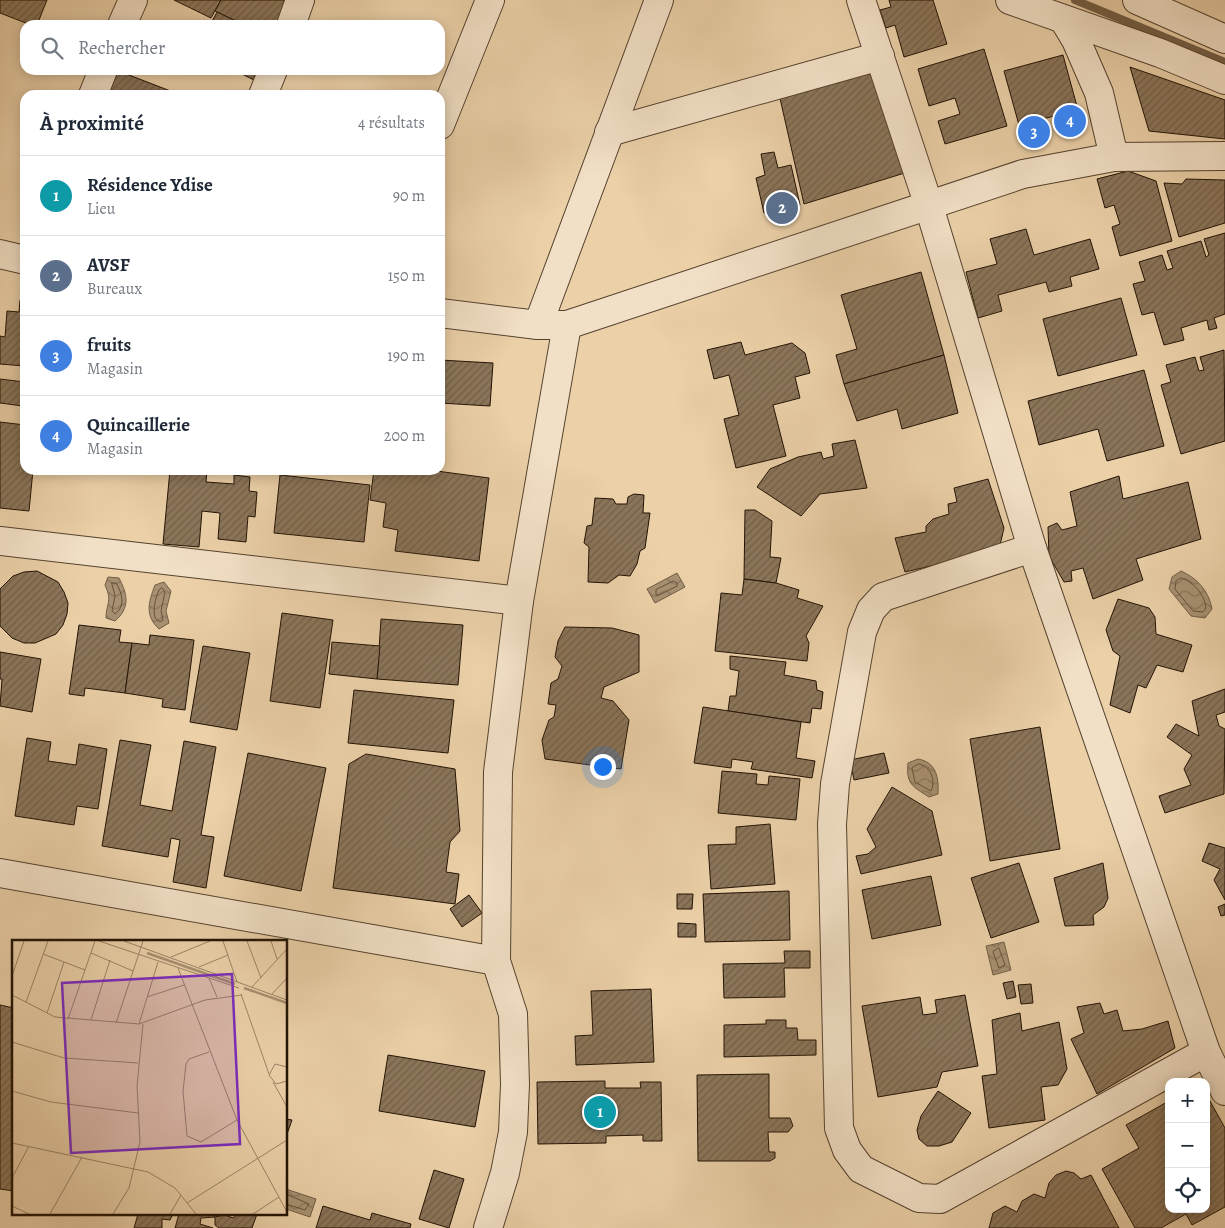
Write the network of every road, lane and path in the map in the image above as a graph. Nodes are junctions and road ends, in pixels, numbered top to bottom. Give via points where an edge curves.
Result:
1 (133, 0) edge
2 (300, 0) edge
3 (490, 0) edge
4 (659, 0) edge
5 (861, 0) edge
6 (1010, 0) edge
7 (1137, 0) edge
8 (124, 20) edge
9 (293, 20) edge
10 (1064, 20) junction
11 (1225, 39) edge
12 (880, 56) junction
13 (101, 75) edge
14 (271, 75) edge
15 (1225, 80) edge
16 (95, 90) edge
17 (265, 90) edge
18 (445, 112) edge
19 (609, 132) junction
20 (1225, 156) edge
21 (1114, 157) junction
22 (928, 203) junction
23 (0, 254) edge
24 (20, 259) edge
25 (445, 314) edge
26 (538, 325) junction
27 (567, 325) junction
28 (0, 541) edge
29 (1032, 548) junction
30 (519, 601) junction
31 (0, 873) edge
32 (496, 961) junction
33 (1206, 1052) junction
34 (1225, 1091) edge
35 (488, 1228) edge

1 - 8 street
2 - 9 street
3 - 18 street
4 - 19 street
5 - 12 street
6 - 10 street
7 - 11 street
10 - 15 street via 1160,53
10 - 21 street via 1099,93
12 - 19 street
12 - 22 street
13 - 16 street
14 - 17 street
19 - 26 street
20 - 21 street
21 - 22 street via 1023,174
22 - 27 street
22 - 29 street
23 - 24 street
25 - 26 street
26 - 27 street
27 - 30 street
28 - 30 street
29 - 33 street
29 - 33 street via 883,597 871,610 862,632 835,784 832,824 839,1128 844,1143 861,1169 920,1198 940,1199
30 - 32 street via 498,772
31 - 32 street
32 - 35 street via 513,1014 515,1084 513,1132 505,1173
33 - 34 street

